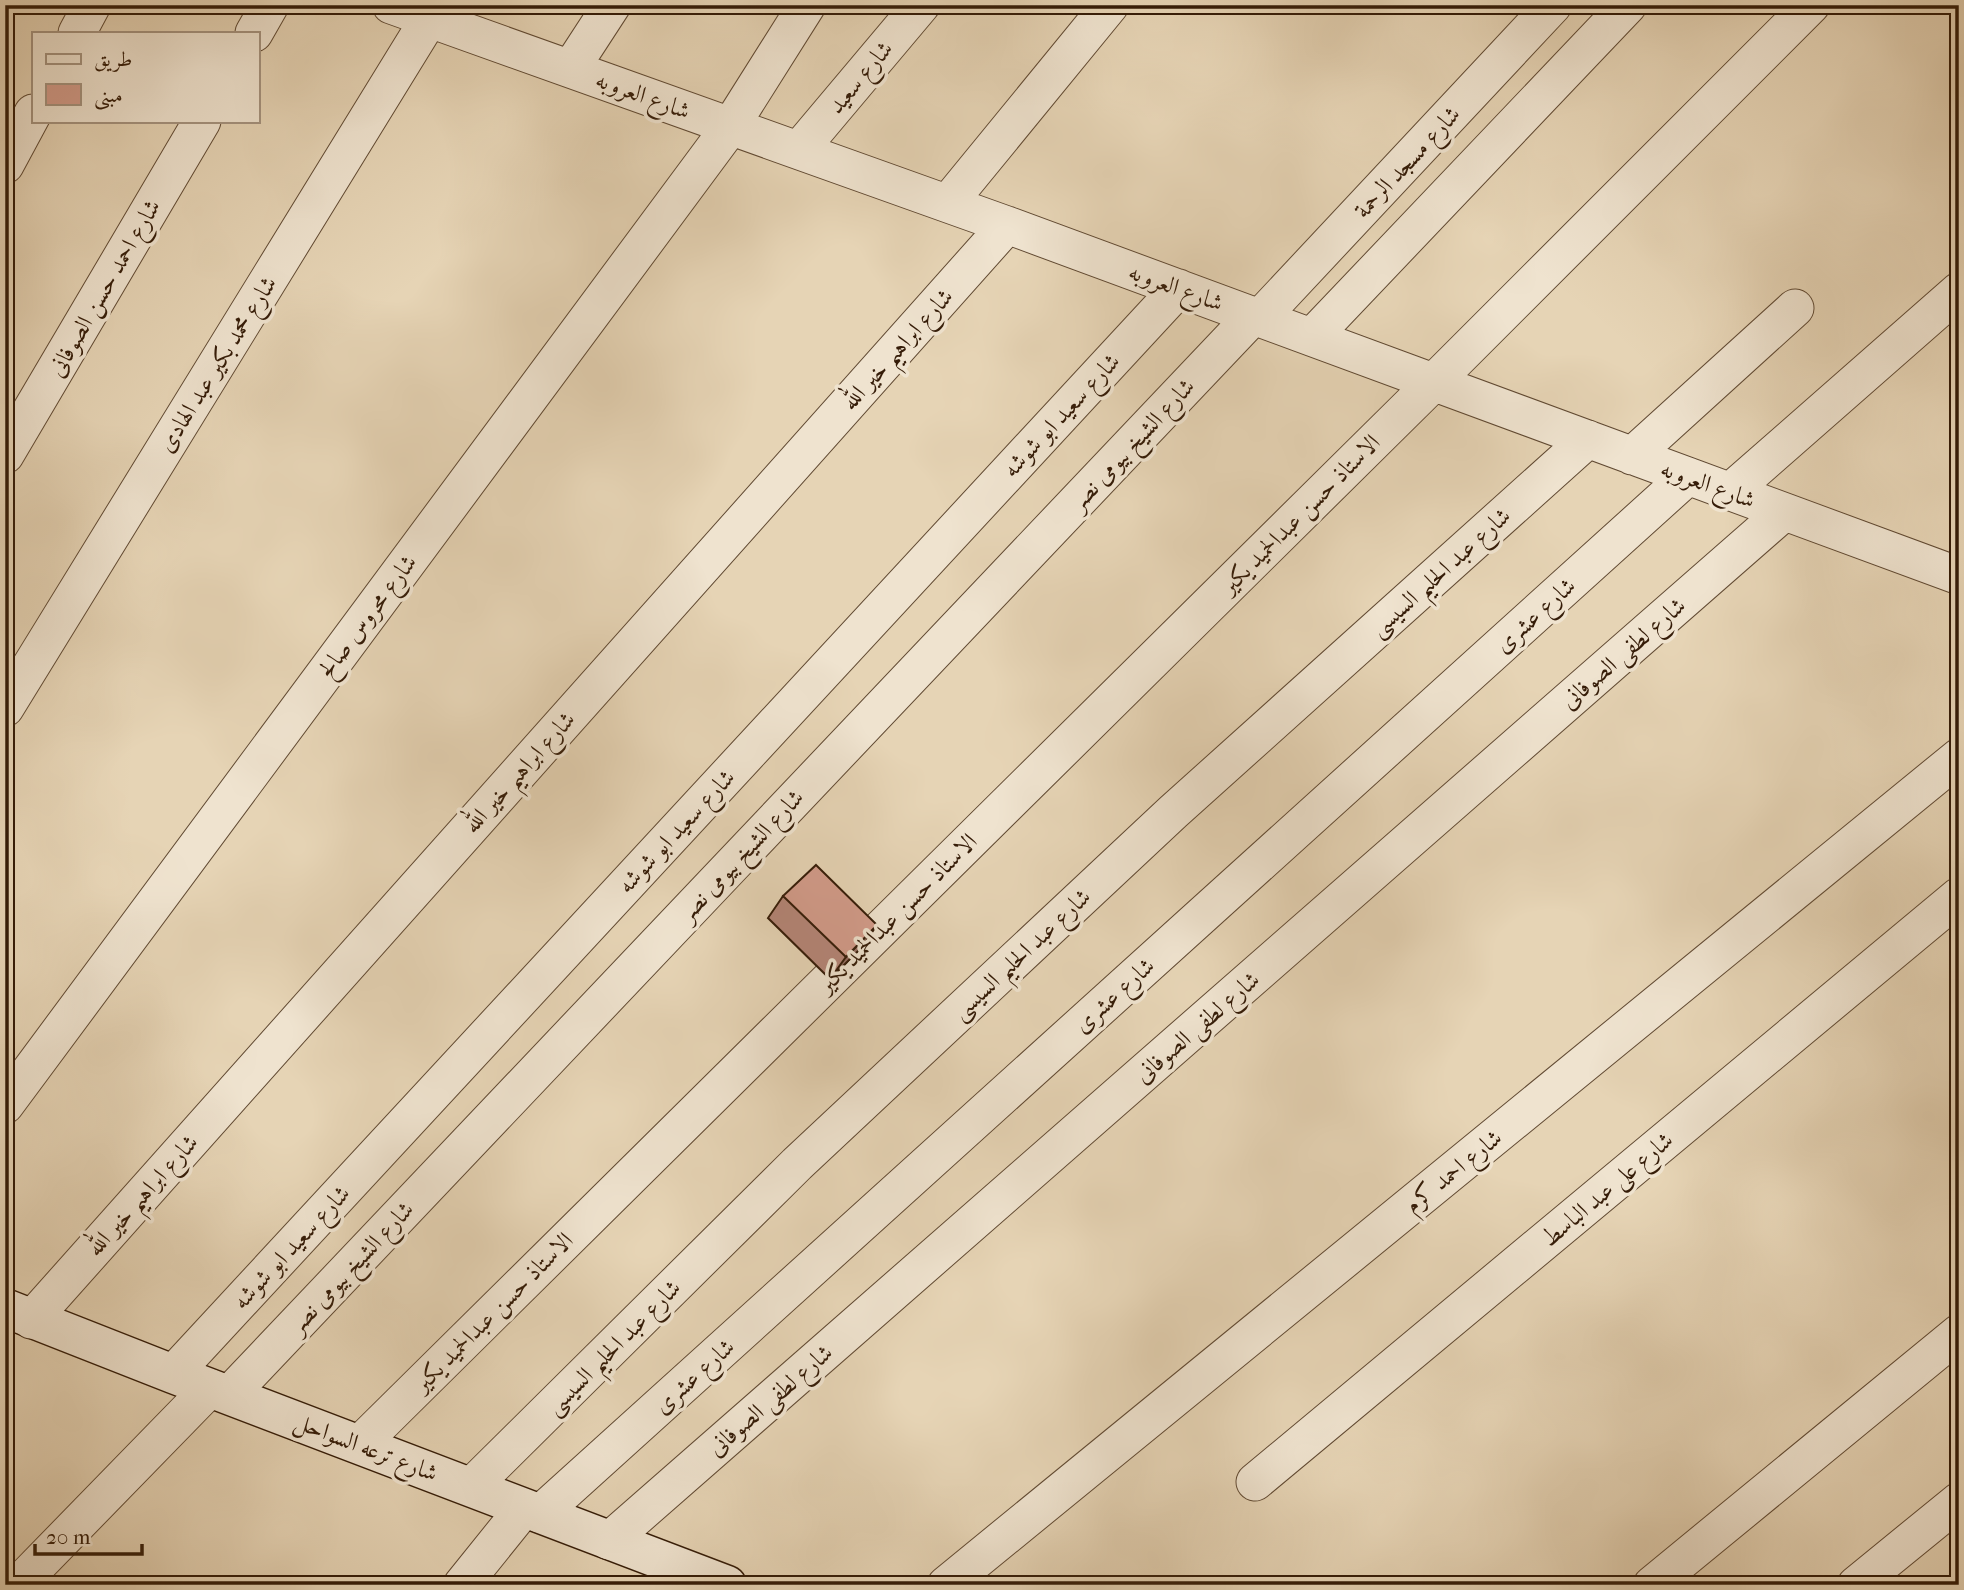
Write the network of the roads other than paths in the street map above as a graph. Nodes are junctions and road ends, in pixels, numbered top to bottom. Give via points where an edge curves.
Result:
1 (92, 5) edge
2 (270, 5) edge
3 (391, 5) edge
4 (612, 5) edge
5 (807, 5) edge
6 (921, 5) edge
7 (1110, 5) edge
8 (1553, 5) edge
9 (1628, 5) edge
10 (1811, 5) edge
11 (429, 19) junction
12 (77, 32) edge
13 (255, 32) edge
14 (571, 68) junction
15 (32, 115) edge
16 (201, 122) edge
17 (730, 127) junction
18 (799, 150) junction
19 (5, 165) edge
20 (948, 203) junction
21 (1007, 225) junction
22 (1179, 288) junction
23 (1959, 291) edge
24 (1795, 308) dead end
25 (1257, 317) junction
26 (1312, 338) junction
27 (1434, 382) junction
28 (1588, 439) junction
29 (5, 455) edge
30 (1632, 456) junction
31 (1688, 477) junction
32 (1730, 492) junction
33 (1784, 512) junction
34 (1959, 576) edge
35 (7, 701) edge
36 (1959, 757) edge
37 (1959, 896) edge
38 (5, 1105) edge
39 (18, 1314) edge
40 (1959, 1333) edge
41 (173, 1374) junction
42 (219, 1391) junction
43 (360, 1444) junction
44 (1255, 1482) dead end
45 (471, 1487) junction
46 (1959, 1501) edge
47 (532, 1511) junction
48 (609, 1541) junction
49 (18, 1585) edge
50 (462, 1585) edge
51 (727, 1585) edge
52 (946, 1585) edge
53 (1652, 1585) edge
54 (1856, 1585) edge

1 - 12 street
2 - 13 street
3 - 11 street, شارع العروبه
4 - 14 street
5 - 17 street, شارع محروس صالح
6 - 18 street, شارع سعيد
7 - 20 street
8 - 25 street, شارع مسجد الرحمة
9 - 26 street
10 - 27 street, الاستاذ حسن عبدالحميد يكير
11 - 14 street, شارع العروبه
11 - 35 street, شارع محمد بكير عبد الهادى
14 - 17 street, شارع العروبه
15 - 19 street
16 - 29 street, شارع احمد حسن الصوفانى
17 - 18 street, شارع العروبه
17 - 38 street, شارع محروس صالح
18 - 20 street, شارع العروبه
20 - 21 street, شارع العروبه
21 - 22 street, شارع العروبه
21 - 39 street, شارع ابراهيم خير الله
22 - 25 street, شارع العروبه
22 - 41 street, شارع سعيد ابو شوشه
23 - 32 street
24 - 30 street
25 - 26 street, شارع العروبه
25 - 42 street, شارع الشيخ بيومى نصر
26 - 27 street, شارع العروبه
27 - 28 street, شارع العروبه
27 - 43 street, الاستاذ حسن عبدالحميد يكير
28 - 30 street, شارع العروبه
28 - 45 street, شارع عبد الحليم السيسى via 1174,812 797,1164
30 - 31 street, شارع العروبه
31 - 32 street, شارع العروبه
31 - 47 street, شارع عشرى
32 - 33 street, شارع العروبه
33 - 34 street, شارع العروبه
33 - 48 street, شارع لطفى الصوفانى
36 - 52 street, شارع احمد كرم
37 - 44 street, شارع على عبد الباسط
39 - 41 main road, شارع ترعه السواحل
40 - 53 street
41 - 42 main road, شارع ترعه السواحل
42 - 43 main road, شارع ترعه السواحل
42 - 49 street, شارع الشيخ بيومى نصر
43 - 45 main road, شارع ترعه السواحل
45 - 47 main road, شارع ترعه السواحل
46 - 54 street
47 - 48 main road, شارع ترعه السواحل
47 - 50 street, شارع عشرى
48 - 51 main road, شارع ترعه السواحل

